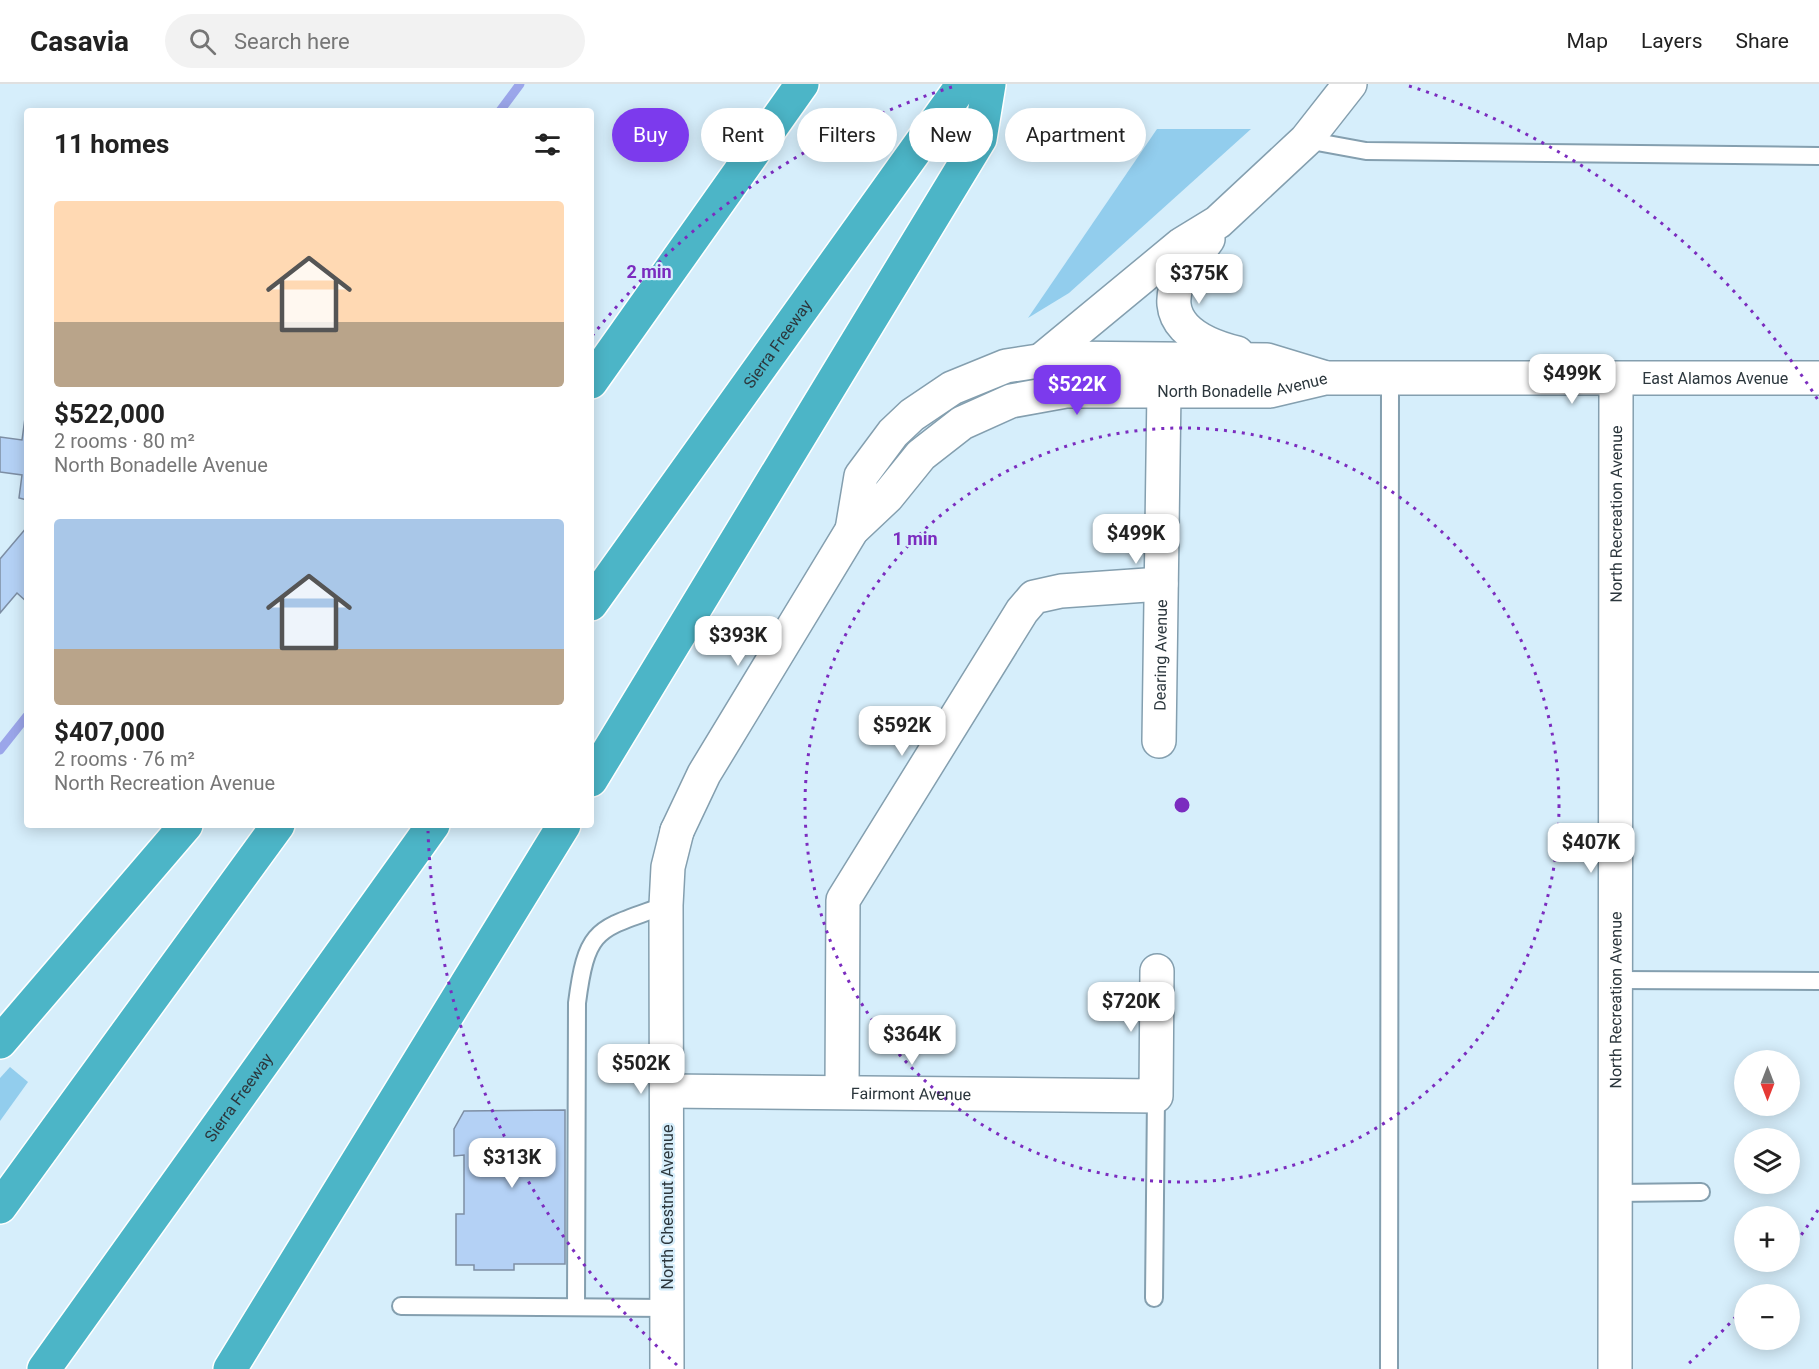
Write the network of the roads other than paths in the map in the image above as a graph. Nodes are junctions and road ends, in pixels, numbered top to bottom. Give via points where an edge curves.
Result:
1 (802, 84) edge
2 (963, 84) edge
3 (989, 84) edge
4 (1350, 84) edge
5 (1306, 140) junction
6 (1819, 156) edge
7 (1218, 222) junction
8 (1044, 358) junction
9 (1267, 360) junction
10 (594, 378) edge
11 (1325, 378) junction
12 (1390, 378) junction
13 (1819, 378) edge
14 (1616, 379) junction
15 (1164, 390) junction
16 (852, 530) junction
17 (1161, 584) junction
18 (594, 600) edge
19 (1159, 741) dead end
20 (594, 775) edge
21 (183, 828) edge
22 (276, 828) edge
23 (431, 828) edge
24 (562, 828) edge
25 (677, 831) joint
26 (666, 905) junction
27 (1157, 971) dead end
28 (1616, 980) junction
29 (1819, 981) edge
30 (0, 1042) edge
31 (667, 1090) junction
32 (842, 1090) junction
33 (1156, 1096) junction
34 (1616, 1192) junction
35 (1701, 1192) dead end
36 (0, 1207) edge
37 (1154, 1298) dead end
38 (401, 1306) dead end
39 (576, 1307) junction
40 (667, 1308) junction
41 (44, 1369) edge
42 (230, 1369) edge
43 (667, 1369) edge
44 (1389, 1369) edge
45 (1615, 1369) edge

1 - 10 highway
2 - 18 highway, Sierra Freeway
3 - 20 highway via 980,139
4 - 5 street, North Bonadelle Avenue
5 - 6 lane via 1366,151
5 - 7 street, North Bonadelle Avenue
7 - 8 street, North Bonadelle Avenue via 1182,244
7 - 9 street via 1180,278 1174,312 1189,331 1207,344
8 - 9 street, North Bonadelle Avenue
8 - 16 street, North Bonadelle Avenue via 971,378 912,415 893,433 861,476
9 - 11 street, North Bonadelle Avenue
11 - 12 street, East Alamos Avenue
11 - 15 street, North Bonadelle Avenue via 1270,391
12 - 14 street, East Alamos Avenue
12 - 44 lane
13 - 14 street, East Alamos Avenue
14 - 28 street, North Recreation Avenue
15 - 16 street, North Bonadelle Avenue via 1065,391 986,410 940,438
15 - 17 street, Dearing Avenue
16 - 25 street, North Bonadelle Avenue via 704,774
17 - 19 street, Dearing Avenue
17 - 32 street via 1061,591 1034,597 1022,611 843,900
21 - 30 highway
22 - 36 highway
23 - 41 highway, Sierra Freeway
24 - 42 highway
25 - 26 street, North Chestnut Avenue via 668,867
26 - 31 street, North Chestnut Avenue
26 - 39 lane via 604,928 592,941 581,974 577,1003
27 - 33 street
28 - 29 lane
28 - 34 street, North Recreation Avenue
31 - 32 street, Fairmont Avenue
31 - 40 street, North Chestnut Avenue
32 - 33 street, Fairmont Avenue
33 - 37 lane
34 - 35 lane
34 - 45 street, North Recreation Avenue
38 - 39 lane
39 - 40 lane
40 - 43 street, North Chestnut Avenue

